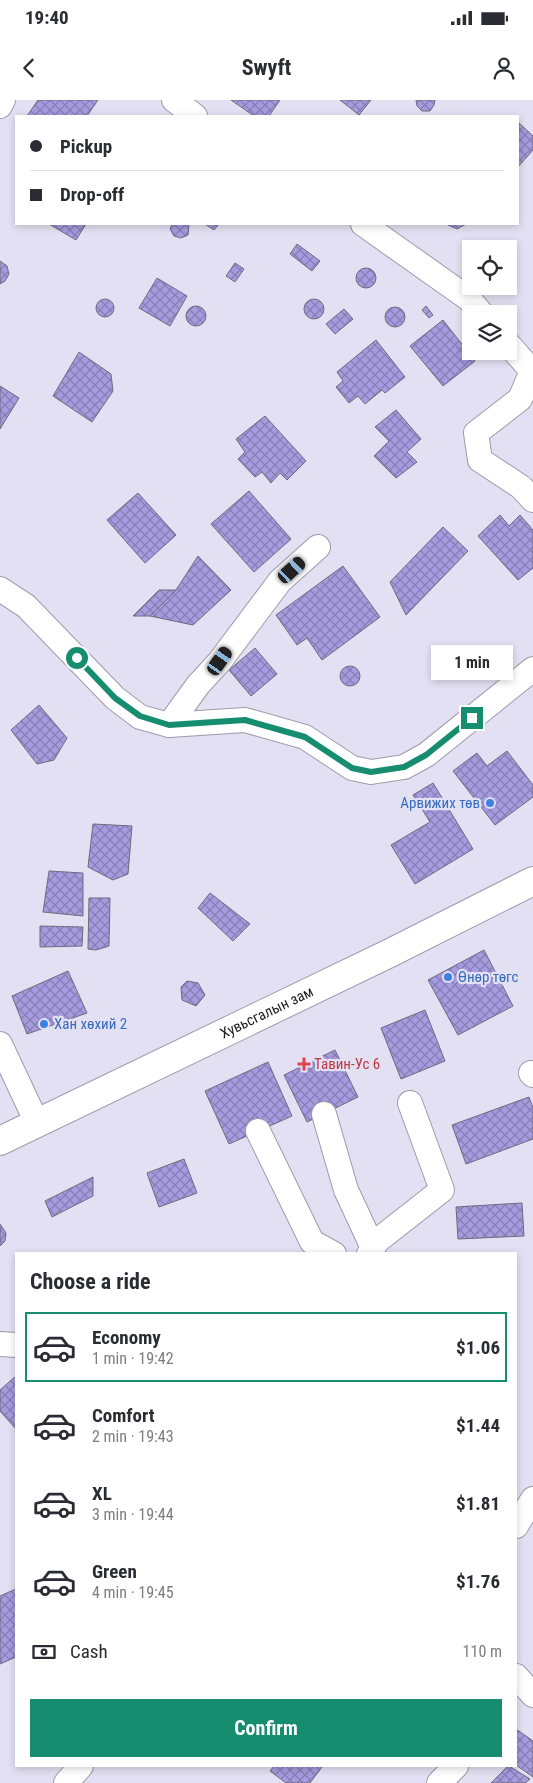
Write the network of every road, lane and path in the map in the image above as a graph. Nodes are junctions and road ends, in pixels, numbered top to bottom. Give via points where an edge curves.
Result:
1 (3, 100) edge
2 (174, 100) edge
3 (0, 106) edge
4 (194, 115) edge
5 (364, 225) edge
6 (474, 305) edge
7 (517, 354) edge
8 (533, 500) edge
9 (318, 546) dead end
10 (0, 589) edge
11 (533, 669) edge
12 (169, 725) junction
13 (533, 881) edge
14 (0, 1044) edge
15 (410, 1102) dead end
16 (324, 1114) dead end
17 (37, 1123) junction
18 (258, 1131) dead end
19 (0, 1141) edge
20 (371, 1251) edge
21 (330, 1252) edge
22 (0, 1344) edge
23 (15, 1345) edge
24 (533, 1499) edge
25 (517, 1524) edge
26 (81, 1767) edge
27 (455, 1767) edge
28 (66, 1783) edge
29 (439, 1783) edge

1 - 3 street
2 - 4 street
5 - 6 street
7 - 8 street via 532,371 520,399 476,433 480,460 521,487
9 - 12 street via 280,581
10 - 12 street via 26,606 115,698 140,716
11 - 12 street via 426,755 404,767 371,772 352,768 305,737 245,720
13 - 17 main road, Хувьсгалын зам
14 - 17 street
15 - 20 street via 442,1190 377,1241
16 - 20 street via 346,1190
17 - 19 main road, Хувьсгалын зам
18 - 21 street via 312,1242
22 - 23 street
24 - 25 street
26 - 28 street
27 - 29 street

